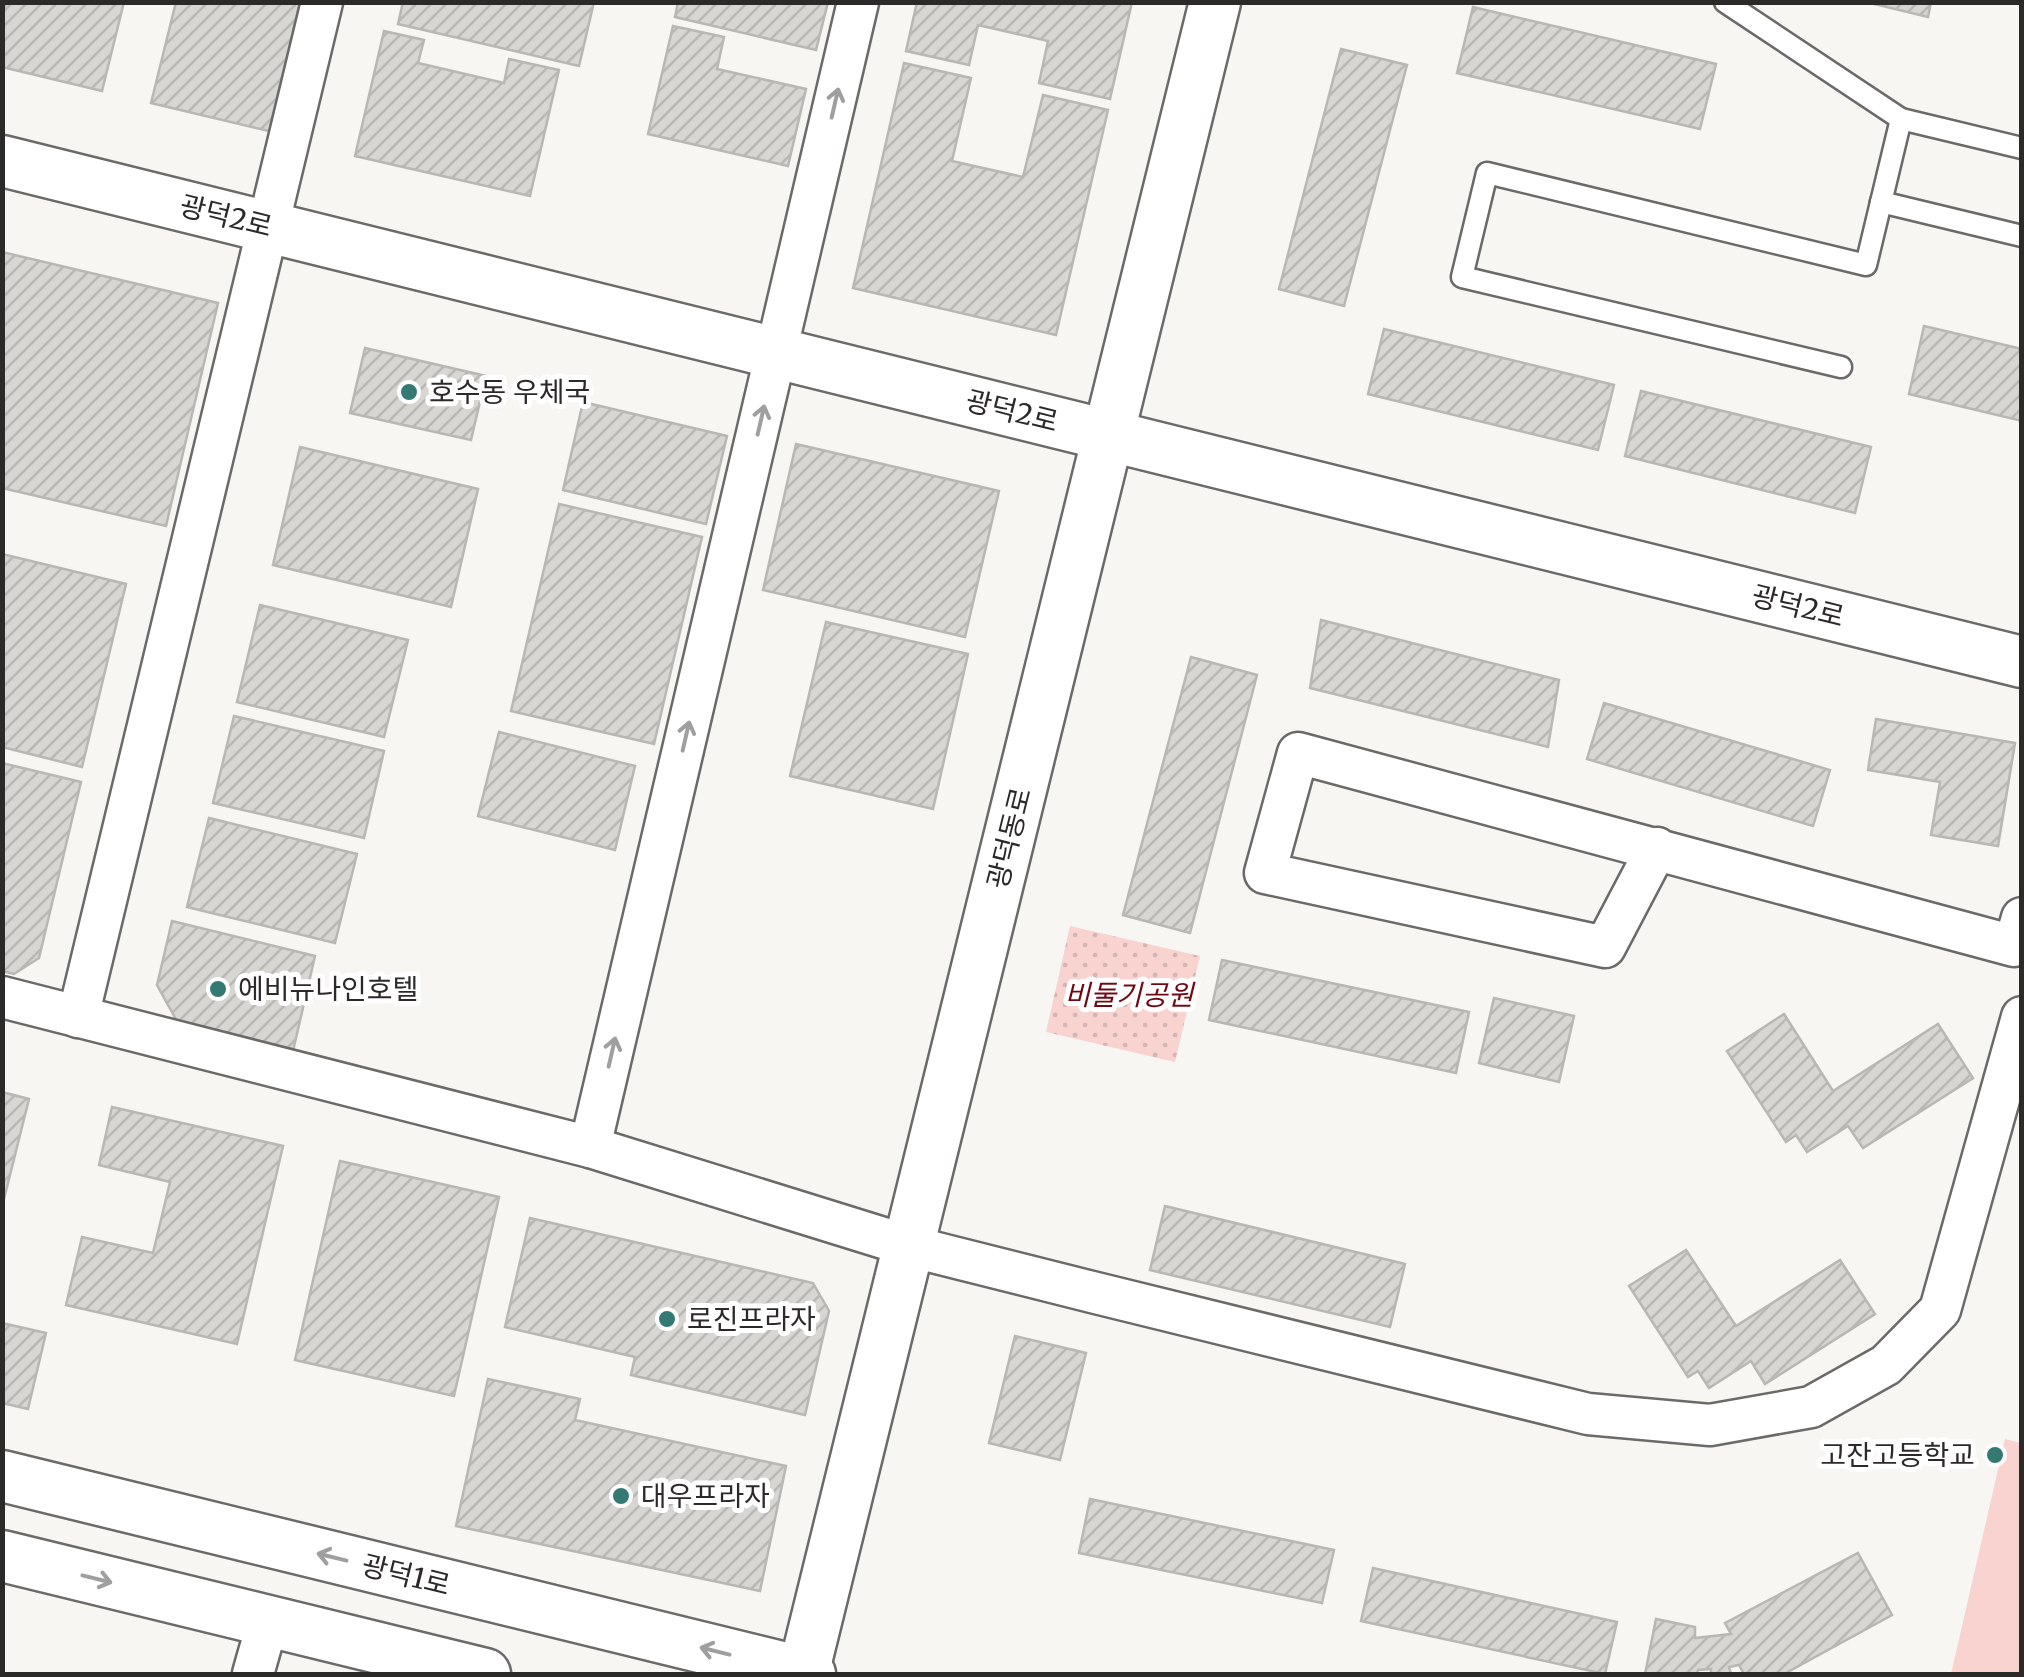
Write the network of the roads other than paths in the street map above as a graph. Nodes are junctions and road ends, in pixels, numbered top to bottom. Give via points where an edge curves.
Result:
1 (322, 2) edge
2 (858, 2) edge
3 (1215, 2) edge
4 (1725, 2) edge
5 (1901, 119) junction
6 (2022, 148) edge
7 (2, 161) edge
8 (1881, 202) junction
9 (268, 227) junction
10 (2022, 236) edge
11 (776, 353) junction
12 (1842, 368) dead end
13 (1108, 434) junction
14 (2022, 662) edge
15 (1658, 848) junction
16 (2019, 944) edge
17 (2, 997) edge
18 (78, 1017) junction
19 (2022, 1017) edge
20 (590, 1147) junction
21 (909, 1246) junction
22 (2, 1476) edge
23 (2, 1556) edge
24 (268, 1621) junction
25 (349, 1658) edge
26 (253, 1674) edge
27 (485, 1674) edge
28 (806, 1674) edge

1 - 9 street
11 -> 2 street
3 - 13 street, 광덕동로
4 - 5 lane
5 - 6 lane
5 - 8 lane
7 - 9 street, 광덕2로
8 - 10 lane
8 - 12 lane via 1866,265 1487,173 1462,277
9 - 11 street, 광덕2로
9 - 18 street
11 - 13 street, 광덕2로
20 -> 11 street
13 - 14 street, 광덕2로
13 - 21 street, 광덕동로
15 - 15 street via 1298,753 1266,873 1606,948
15 - 16 street
17 - 18 street
18 - 20 street
19 - 21 street via 1940,1310 1886,1365 1811,1407 1710,1424 1588,1414
20 - 21 street
21 - 28 street, 광덕동로
28 -> 22 street, 광덕1로
23 -> 24 street
24 - 25 street
24 - 26 street
25 - 27 street

